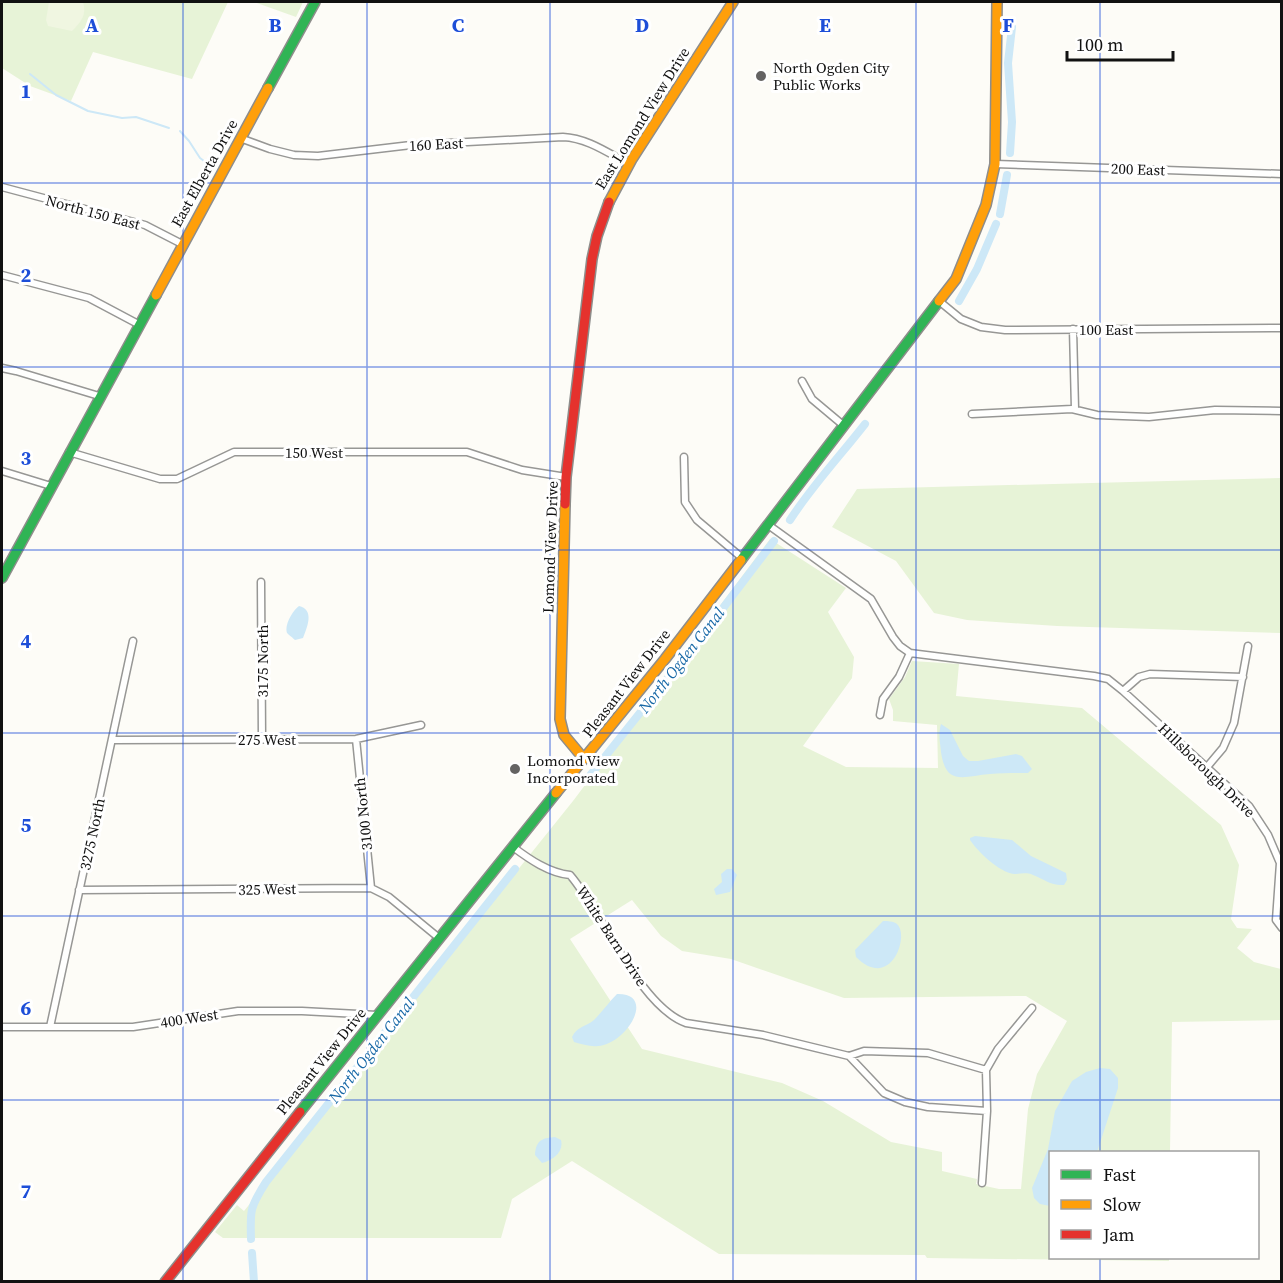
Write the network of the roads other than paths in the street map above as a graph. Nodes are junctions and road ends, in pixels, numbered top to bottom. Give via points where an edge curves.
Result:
1 (315, 2) edge
2 (733, 2) edge
3 (997, 2) edge
4 (240, 138) junction
5 (629, 164) junction
6 (995, 164) junction
7 (1281, 174) edge
8 (2, 187) edge
9 (182, 244) junction
10 (2, 275) edge
11 (939, 301) junction
12 (138, 324) junction
13 (1281, 328) edge
14 (584, 329) joint
15 (1073, 329) junction
16 (2, 368) edge
17 (802, 381) dead end
18 (99, 396) junction
19 (1075, 409) junction
20 (1281, 411) edge
21 (972, 414) dead end
22 (843, 425) junction
23 (69, 452) junction
24 (684, 457) dead end
25 (2, 471) edge
26 (567, 477) junction
27 (51, 486) junction
28 (766, 524) junction
29 (741, 557) junction
30 (2, 578) edge
31 (261, 582) dead end
32 (133, 641) dead end
33 (1248, 646) dead end
34 (910, 652) junction
35 (1243, 677) junction
36 (1123, 691) junction
37 (880, 715) dead end
38 (421, 726) dead end
39 (356, 739) junction
40 (112, 740) junction
41 (262, 740) junction
42 (584, 759) junction
43 (1207, 767) junction
44 (513, 847) junction
45 (371, 888) junction
46 (79, 890) junction
47 (1281, 928) edge
48 (439, 938) junction
49 (1032, 1008) dead end
50 (377, 1015) junction
51 (2, 1027) edge
52 (50, 1027) junction
53 (849, 1056) junction
54 (986, 1070) junction
55 (987, 1112) junction
56 (982, 1183) dead end
57 (165, 1281) edge

1 - 4 street, East Elberta Drive
2 - 5 street, East Lomond View Drive
3 - 6 street, Pleasant View Drive
4 - 5 street, 160 East via 294,155 318,156 411,145 563,137 588,142
4 - 9 street, East Elberta Drive
5 - 14 street, East Lomond View Drive via 597,232
6 - 7 street, 200 East
6 - 11 street, Pleasant View Drive via 977,229 956,279
8 - 9 street, North 150 East via 145,225
9 - 12 street, East Elberta Drive
10 - 12 street via 89,298
11 - 15 street, 100 East via 961,319 981,327
11 - 22 street, Pleasant View Drive
12 - 18 street, East Elberta Drive
13 - 15 street, 100 East
14 - 26 street, Lomond View Drive
15 - 19 street
16 - 18 street
17 - 22 street via 812,399
18 - 23 street, East Elberta Drive
19 - 20 street via 1097,415 1149,417 1215,410
19 - 21 street
22 - 28 street, Pleasant View Drive
23 - 26 street, 150 West via 160,479 177,479 234,452 467,452 522,470
23 - 27 street, East Elberta Drive
24 - 29 street via 685,502 697,520
25 - 27 street
26 - 42 street, Lomond View Drive via 560,719 564,735
27 - 30 street, East Elberta Drive
28 - 29 street, Pleasant View Drive
28 - 34 street via 871,599 893,637
29 - 42 street, Pleasant View Drive
31 - 41 street, 3175 North
32 - 40 street, 3275 North
33 - 35 street
34 - 36 street, Hillsborough Drive via 1094,676 1108,679
34 - 37 street via 883,699
35 - 36 street via 1150,674 1139,677
35 - 43 street via 1231,732
36 - 43 street, Hillsborough Drive
38 - 39 street, 275 West
39 - 41 street, 275 West
39 - 45 street, 3100 North
40 - 41 street, 275 West
40 - 46 street, 3275 North
42 - 44 street, Pleasant View Drive
43 - 47 street, Hillsborough Drive via 1249,806 1268,835 1280,863 1276,920
44 - 48 street, Pleasant View Drive
44 - 53 street, White Barn Drive via 534,862 570,875 655,1001 676,1020 763,1035
45 - 46 street, 325 West
45 - 48 street via 389,897
46 - 52 street, 3275 North
48 - 50 street, Pleasant View Drive
49 - 54 street
50 - 52 street, 400 West via 238,1011 133,1027
50 - 57 street, Pleasant View Drive
51 - 52 street, 400 West
53 - 54 street, White Barn Drive via 864,1051 928,1053
53 - 55 street via 884,1093 905,1102
54 - 55 street
55 - 56 street

